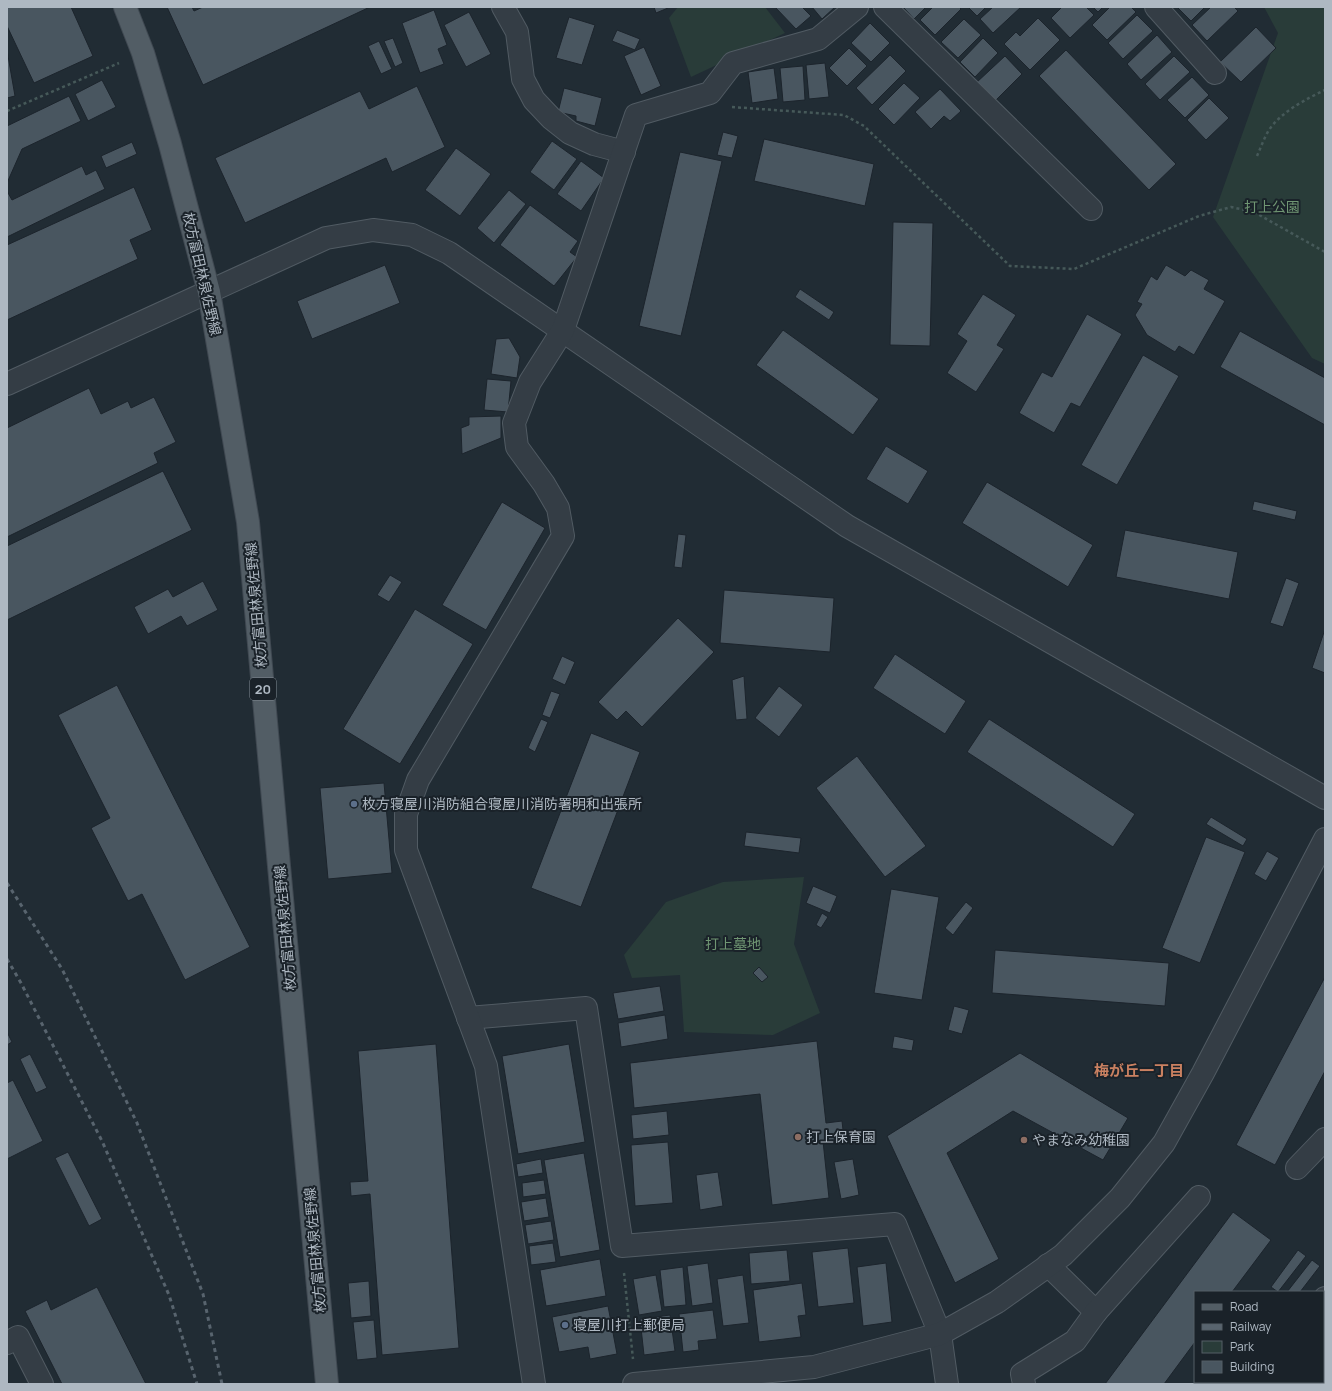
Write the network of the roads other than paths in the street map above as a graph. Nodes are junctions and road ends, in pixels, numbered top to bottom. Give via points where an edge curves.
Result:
1 (125, 7) edge
2 (503, 7) edge
3 (857, 7) edge
4 (885, 7) edge
5 (1156, 7) edge
6 (1215, 73) dead end
7 (624, 152) junction
8 (1090, 209) dead end
9 (209, 292) junction
10 (563, 330) junction
11 (7, 384) edge
12 (1325, 798) edge
13 (1325, 839) edge
14 (468, 1018) junction
15 (1325, 1139) edge
16 (1297, 1168) dead end
17 (1199, 1197) dead end
18 (1048, 1266) junction
19 (1096, 1312) junction
20 (940, 1334) junction
21 (7, 1343) edge
22 (42, 1384) edge
23 (327, 1384) edge
24 (534, 1384) edge
25 (635, 1384) edge
26 (947, 1384) edge
27 (1024, 1384) edge

1 - 9 main road, 枚方富田林泉佐野線 / 20 via 143,53 170,144
2 - 7 street via 517,32 523,79 534,100 570,133 594,144
3 - 7 street via 818,39 733,62 710,93 636,115
4 - 8 street
5 - 6 street
7 - 10 street
9 - 10 street via 326,238 372,230 412,235 449,253
9 - 11 street
9 - 23 main road, 枚方富田林泉佐野線 / 20 via 248,522
10 - 12 street via 847,526
10 - 14 street via 530,382 514,423 517,446 558,508 563,536 418,780 406,814 406,850
13 - 18 street via 1164,1143 1120,1198
14 - 20 street via 586,1008 622,1246 895,1224
14 - 24 street via 486,1066
15 - 16 street
17 - 19 street
18 - 19 street
18 - 20 street via 997,1302
19 - 27 street via 1075,1341 1022,1374
20 - 25 street via 814,1367
20 - 26 street
21 - 22 street via 18,1337

